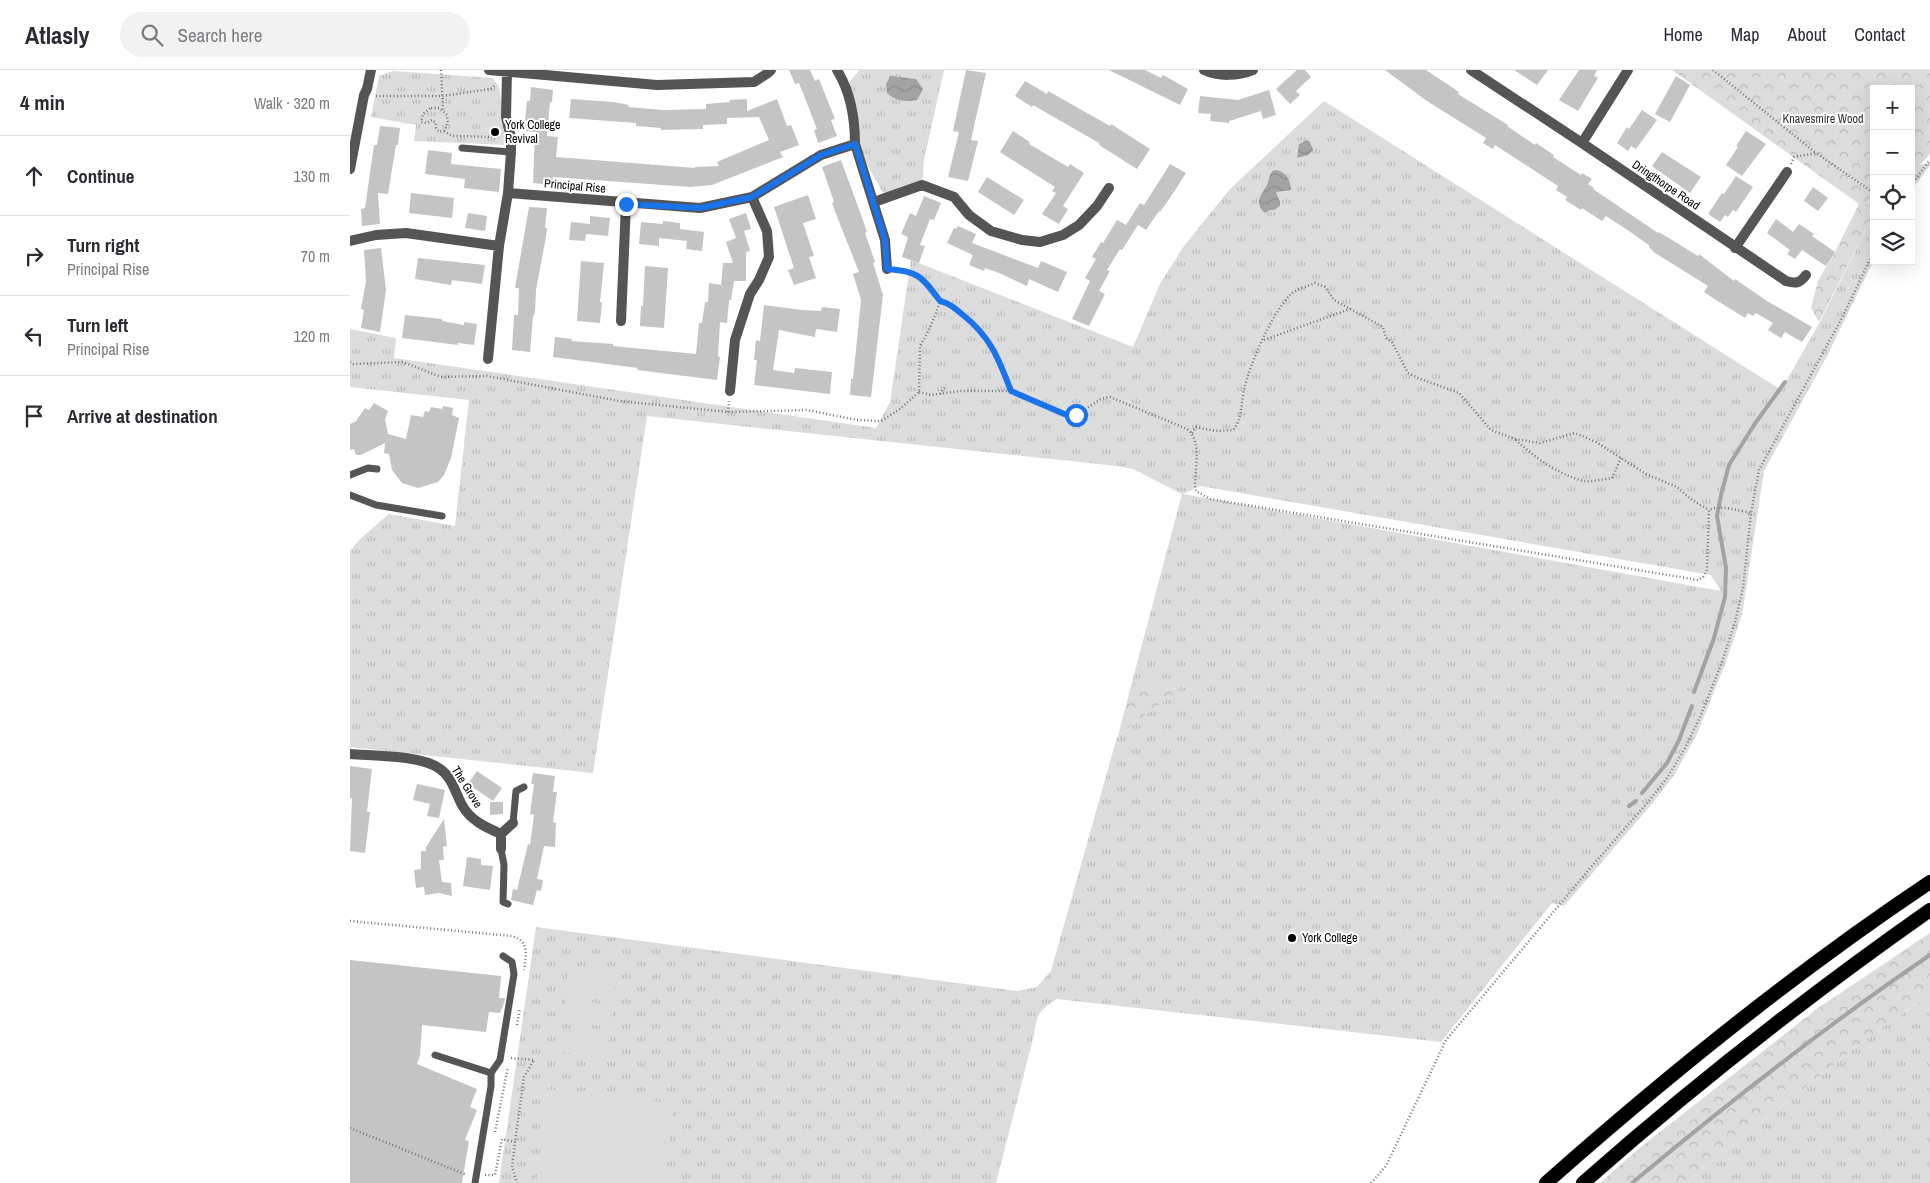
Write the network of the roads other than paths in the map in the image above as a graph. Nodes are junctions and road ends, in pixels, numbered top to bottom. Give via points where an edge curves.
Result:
1 (371, 70) edge
2 (489, 70) edge
3 (771, 70) edge
4 (837, 70) edge
5 (1204, 70) edge
6 (1253, 70) edge
7 (1472, 70) edge
8 (1628, 70) edge
9 (507, 72) junction
10 (1582, 142) junction
11 (855, 144) junction
12 (462, 148) dead end
13 (511, 152) junction
14 (350, 169) edge
15 (1787, 172) road end
16 (1109, 188) dead end
17 (508, 193) junction
18 (752, 197) junction
19 (874, 202) junction
20 (626, 204) junction
21 (350, 241) edge
22 (499, 246) junction
23 (1735, 248) junction
24 (887, 269) road end
25 (1806, 275) dead end
26 (621, 321) dead end
27 (488, 359) dead end
28 (730, 391) dead end
29 (377, 468) dead end
30 (350, 475) edge
31 (350, 494) edge
32 (442, 516) dead end
33 (350, 754) edge
34 (524, 787) dead end
35 (513, 823) joint
36 (501, 834) junction
37 (501, 849) joint
38 (1930, 882) edge
39 (508, 904) dead end
40 (1930, 910) edge
41 (503, 956) dead end
42 (435, 1055) dead end
43 (490, 1073) junction
44 (475, 1180) edge
45 (1546, 1183) edge
46 (1582, 1183) edge

1 - 14 street
2 - 9 street
3 - 9 street via 754,82 706,85 657,85
4 - 11 street via 846,86 855,120
5 - 6 street via 1233,75
7 - 10 street, Dringthorpe Road
8 - 10 street
9 - 13 street via 506,117
10 - 23 street, Dringthorpe Road
11 - 18 street, Principal Rise via 821,155
11 - 19 street
12 - 13 lane
13 - 17 street
15 - 23 street
16 - 19 street via 1079,225 1063,235 1040,242 992,231 969,215 954,197 922,185
17 - 20 street, Principal Rise
17 - 22 street
18 - 20 street, Principal Rise via 700,208
18 - 28 street via 767,231 769,257 750,294 736,340
19 - 24 street via 885,240
20 - 26 street
21 - 22 street via 406,233
22 - 27 street
23 - 25 street, Dringthorpe Road via 1786,281 1801,281
29 - 30 lane
31 - 32 lane via 376,505
33 - 36 street, The Grove via 410,759 433,765 449,777 473,820
34 - 35 lane via 516,791
35 - 36 street
36 - 37 street
37 - 39 lane via 502,897
38 - 45 highway via 1714,1042 1630,1109
40 - 46 highway via 1782,1018 1642,1130
41 - 43 lane via 512,962 514,974 500,1060
42 - 43 lane
43 - 44 lane via 491,1086

